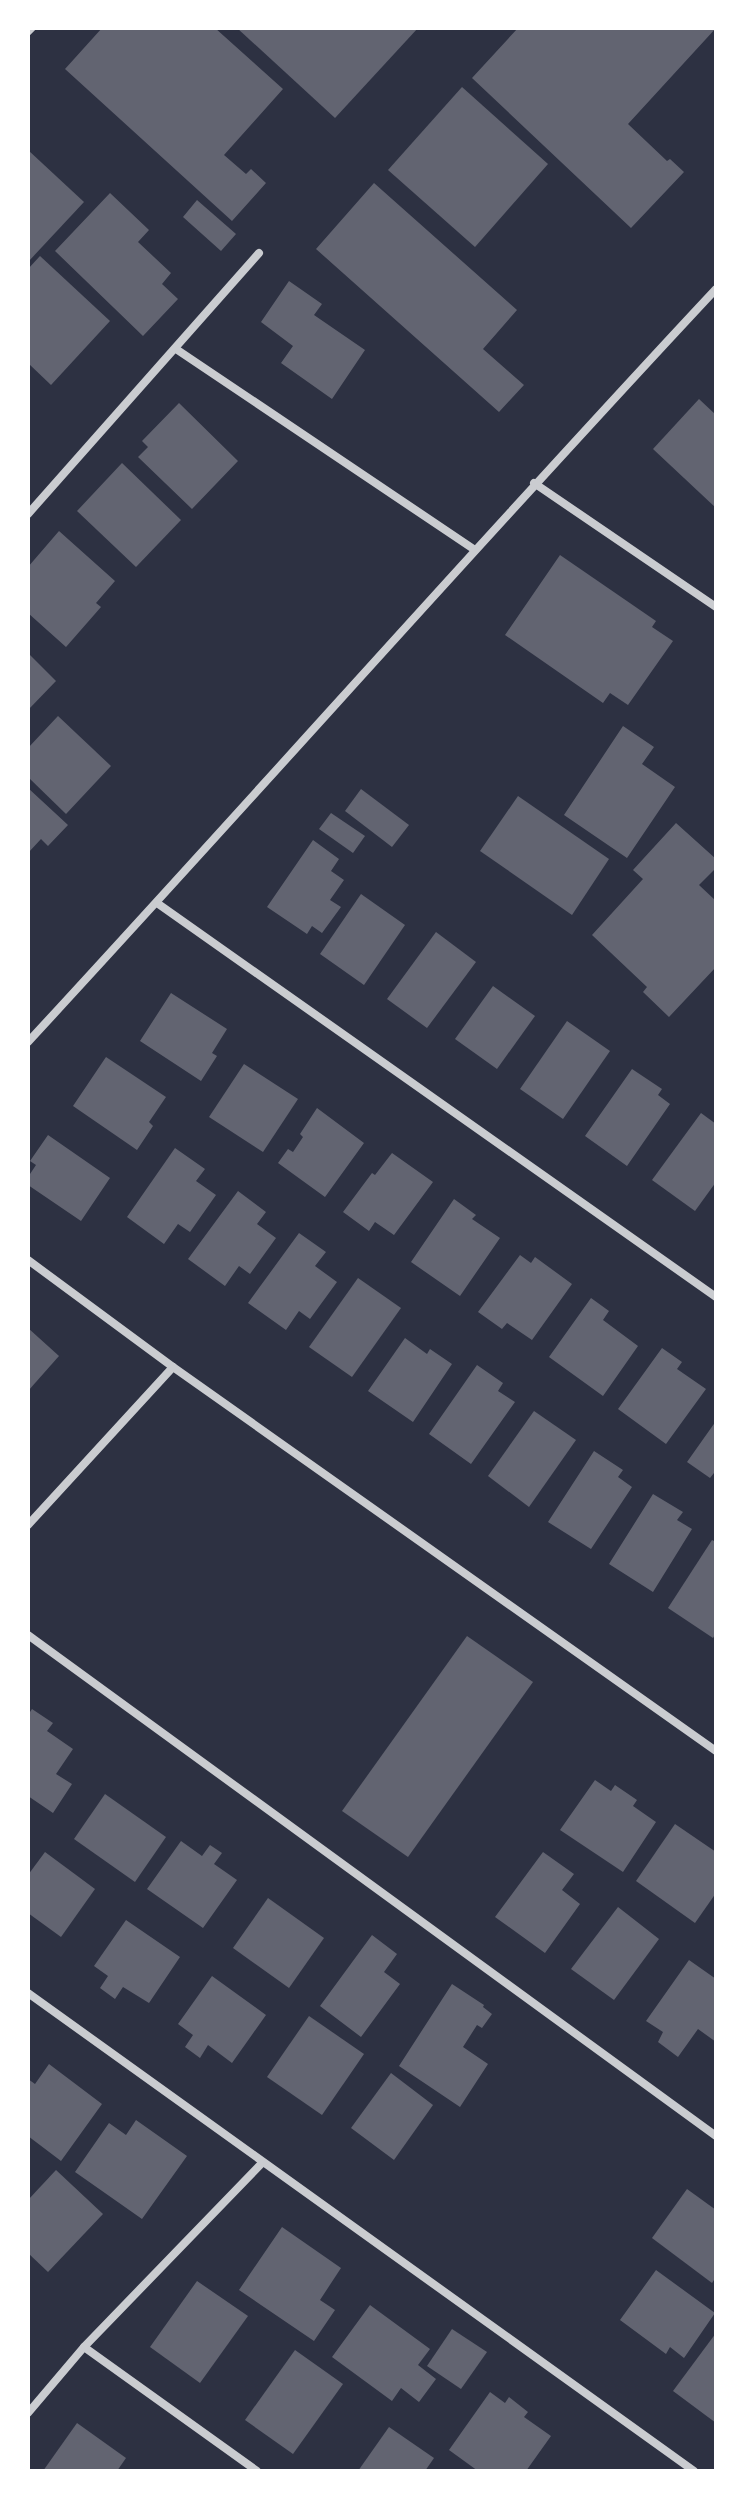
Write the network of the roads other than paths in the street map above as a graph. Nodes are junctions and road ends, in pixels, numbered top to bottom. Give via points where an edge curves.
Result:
1 (33, 28) edge
2 (28, 33) edge
3 (259, 253) dead end
4 (716, 289) edge
5 (176, 349) junction
6 (534, 483) junction
7 (28, 514) edge
8 (475, 550) junction
9 (716, 607) edge
10 (157, 903) junction
11 (28, 1042) edge
12 (28, 1260) edge
13 (716, 1297) edge
14 (173, 1367) junction
15 (28, 1525) edge
16 (28, 1635) edge
17 (716, 1751) edge
18 (28, 1993) edge
19 (716, 2136) edge
20 (262, 2163) junction
21 (84, 2347) junction
22 (28, 2413) edge
23 (257, 2471) edge
24 (694, 2471) edge

1 - 2 lane
3 - 5 street
4 - 6 street
5 - 7 street
5 - 8 street
6 - 8 street
6 - 9 street
8 - 10 street
10 - 11 street
10 - 13 street
12 - 14 street
14 - 15 street
14 - 17 street
16 - 19 street
18 - 20 street
20 - 21 street
20 - 24 street
21 - 22 street
21 - 23 street

